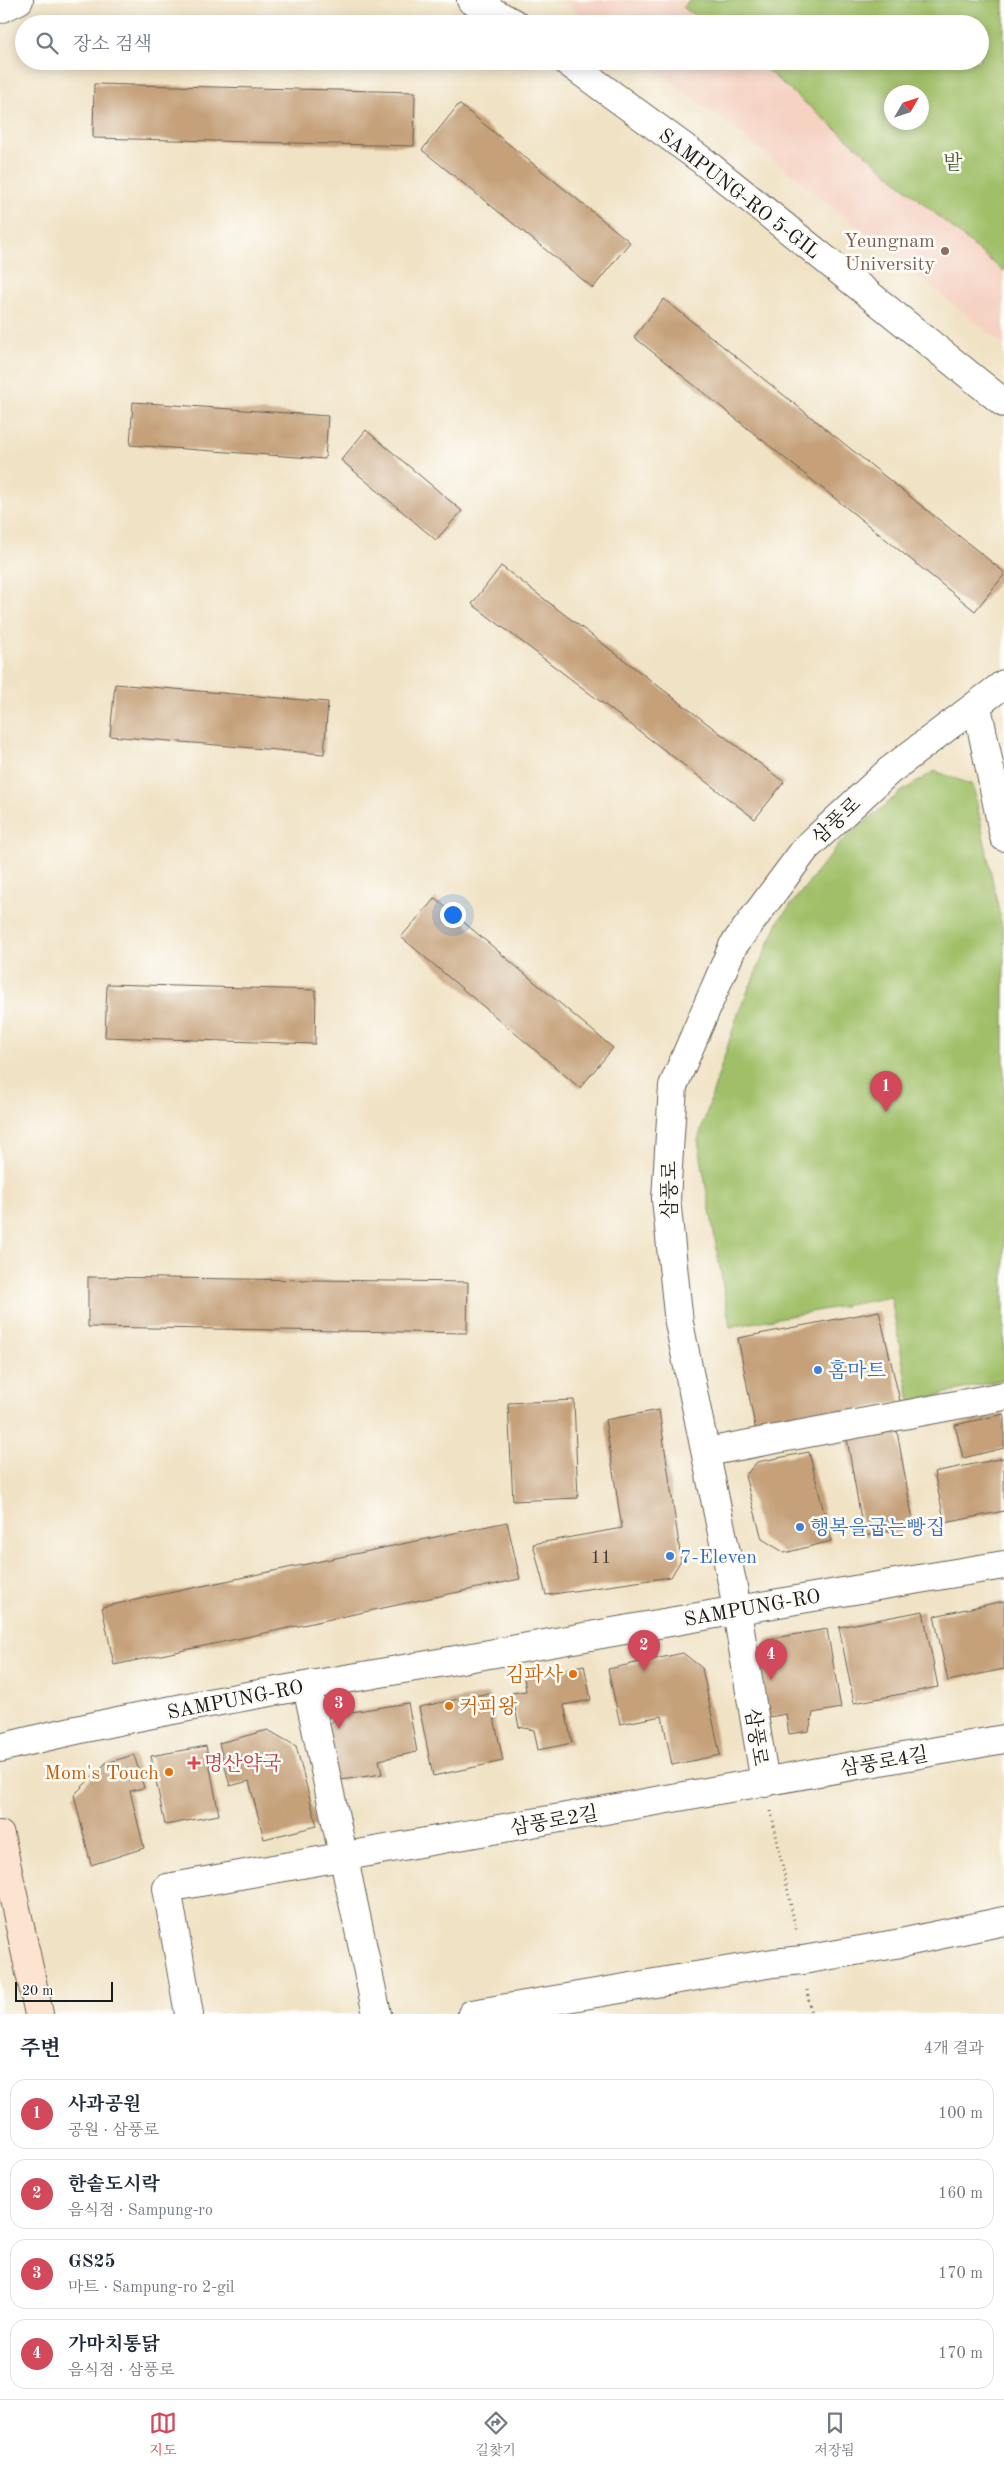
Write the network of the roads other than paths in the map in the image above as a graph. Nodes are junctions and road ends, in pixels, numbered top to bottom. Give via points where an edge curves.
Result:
1 (19, 0) edge
2 (471, 0) edge
3 (0, 9) edge
4 (498, 15) edge
5 (578, 70) edge
6 (1004, 403) edge
7 (1004, 684) edge
8 (976, 706) junction
9 (1004, 837) edge
10 (1004, 1396) edge
11 (707, 1452) junction
12 (1004, 1565) edge
13 (736, 1610) junction
14 (307, 1686) junction
15 (1004, 1739) edge
16 (0, 1748) edge
17 (765, 1783) junction
18 (0, 1835) edge
19 (342, 1856) junction
20 (1004, 1920) edge
21 (39, 2014) edge
22 (189, 2014) edge
23 (377, 2014) edge
24 (472, 2014) edge

1 - 3 street
2 - 4 street
5 - 6 street, SAMPUNG-RO 5-GIL via 703,161
7 - 8 street, 삼풍로
8 - 9 street
8 - 11 street, 삼풍로 via 889,771 806,848 733,946 673,1086 666,1199 679,1323
10 - 11 street
11 - 13 street, 삼풍로
12 - 13 street, SAMPUNG-RO
13 - 14 street, SAMPUNG-RO
13 - 17 street, 삼풍로
14 - 16 street, SAMPUNG-RO via 65,1731
14 - 19 street
15 - 17 street, 삼풍로4길
17 - 19 street, 삼풍로2길
18 - 21 main road
19 - 22 street, 삼풍로2길 via 167,1888
19 - 23 street
20 - 24 street via 901,1943

